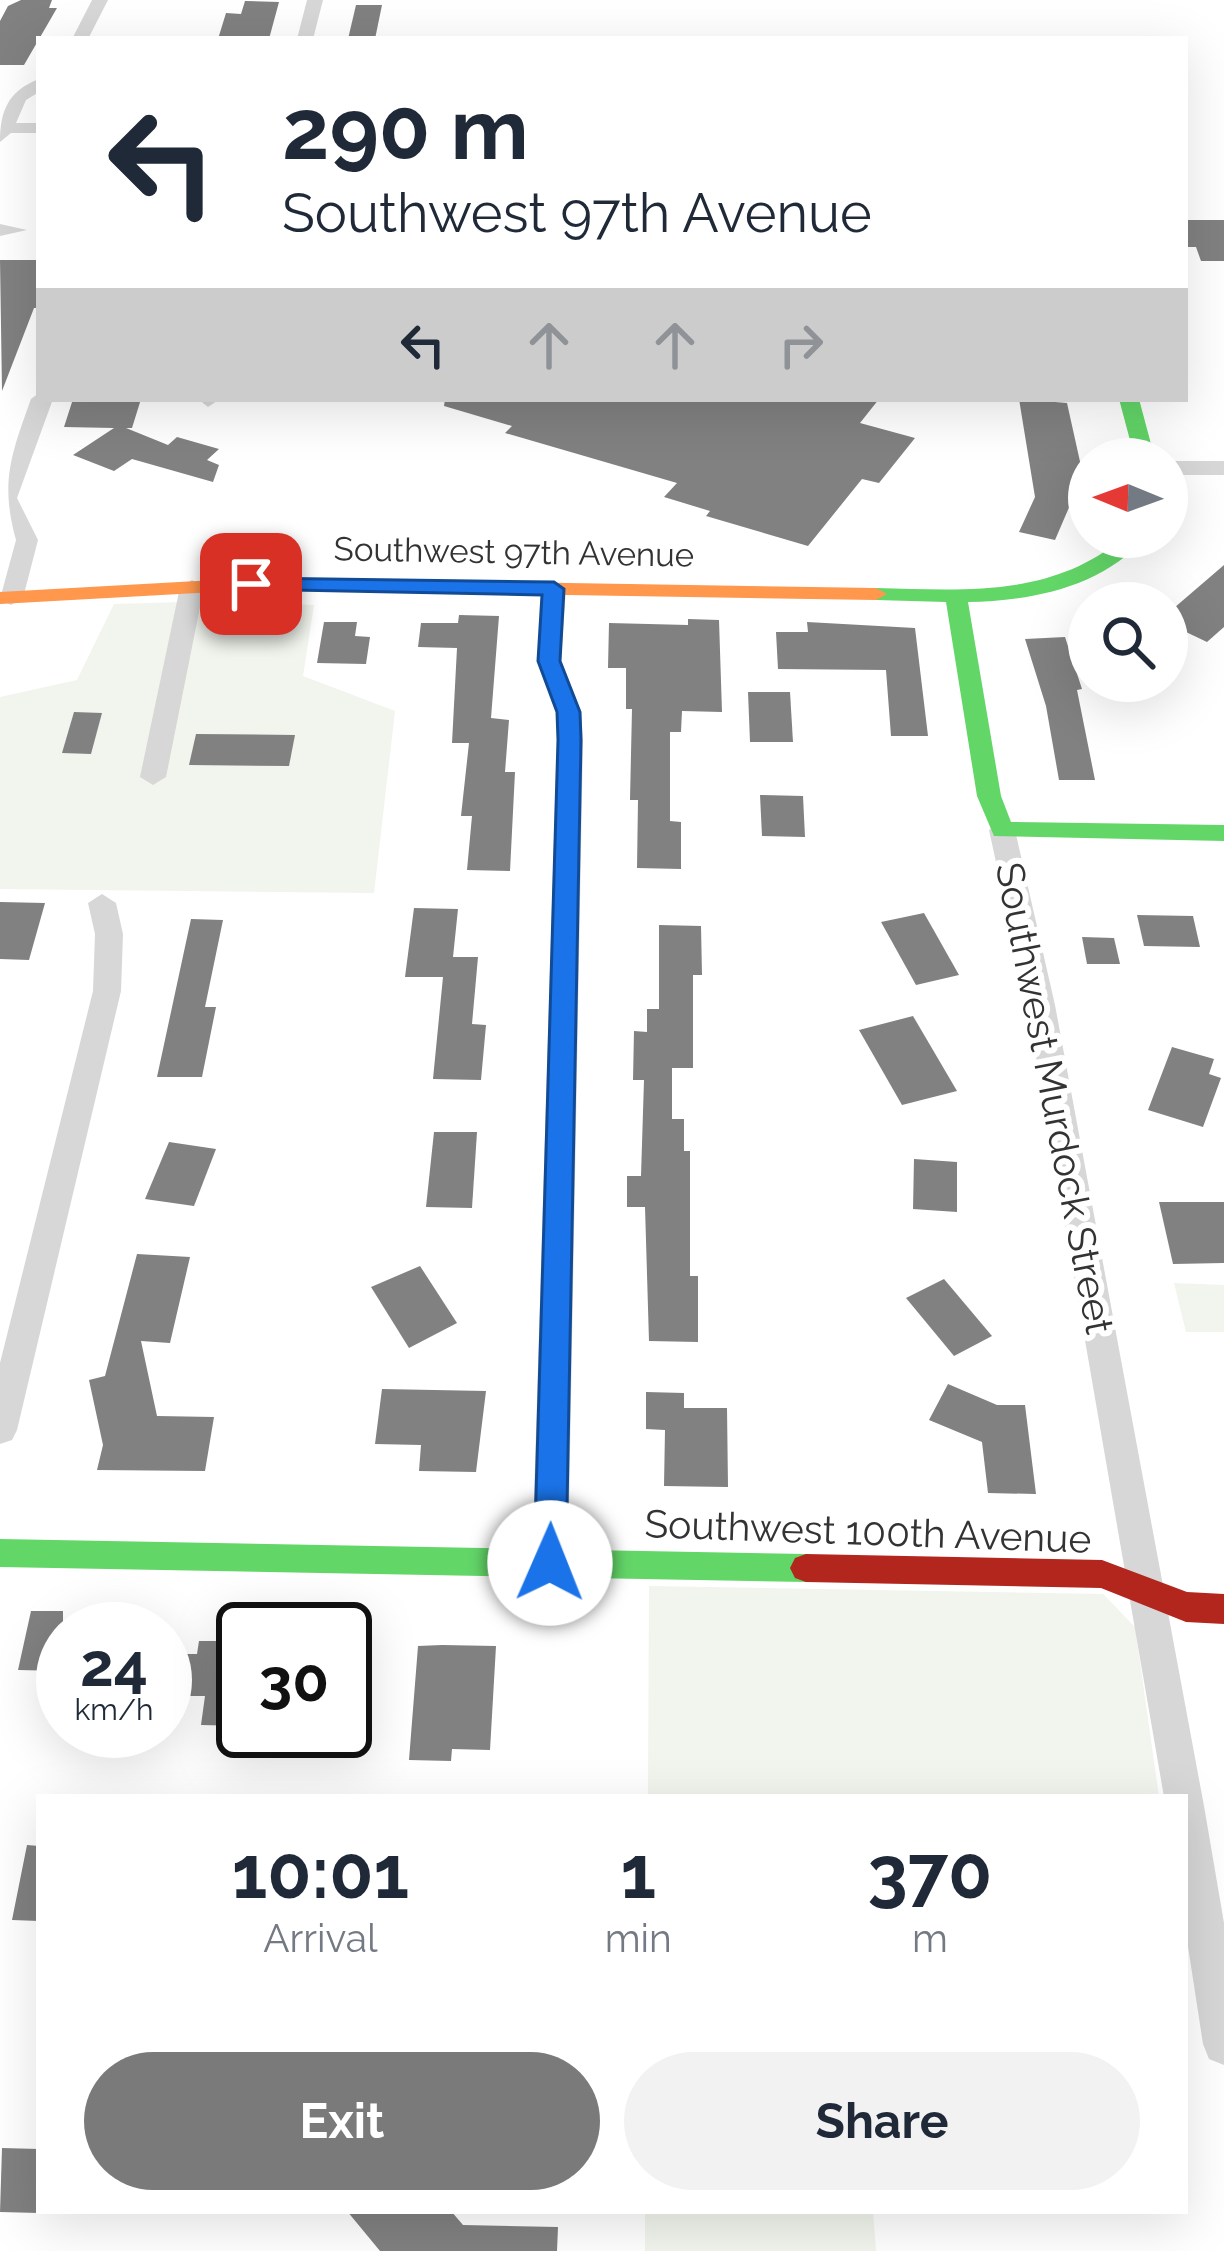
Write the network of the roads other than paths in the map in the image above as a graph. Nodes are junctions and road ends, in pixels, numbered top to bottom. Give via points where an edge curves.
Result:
1 (100, 0) edge
2 (315, 0) edge
3 (82, 36) edge
4 (306, 36) edge
5 (36, 86) edge
6 (36, 128) edge
7 (1, 131) edge
8 (41, 402) edge
9 (1130, 402) edge
10 (1139, 438) edge
11 (1188, 468) edge
12 (1224, 468) edge
13 (1114, 558) edge
14 (192, 587) junction
15 (554, 589) junction
16 (956, 596) junction
17 (5, 598) edge
18 (153, 777) dead end
19 (1002, 830) junction
20 (1224, 833) edge
21 (102, 903) dead end
22 (0, 1430) edge
23 (0, 1553) edge
24 (550, 1563) junction
25 (1144, 1589) junction
26 (1224, 1609) edge
27 (1183, 1794) edge
28 (1188, 1825) edge
29 (1224, 2044) edge

1 - 3 street
2 - 4 street
5 - 7 street via 19,97
6 - 7 street
8 - 17 street via 6,498 27,540
9 - 10 street
11 - 12 street
13 - 16 street via 1067,584
14 - 15 street, Southwest 97th Avenue
14 - 17 street, Southwest 97th Avenue
14 - 18 street
15 - 16 street, Southwest 97th Avenue
15 - 24 street via 549,661 569,712 570,740
16 - 19 street, Southwest Murdock Street via 989,796
19 - 20 street
19 - 25 street, Southwest Murdock Street via 1041,1005
21 - 22 street via 107,992
23 - 24 street, Southwest 100th Avenue
24 - 25 street, Southwest 100th Avenue via 1102,1574
25 - 26 street, Southwest 100th Avenue via 1186,1607
25 - 27 street, Southwest Murdock Street
28 - 29 street

